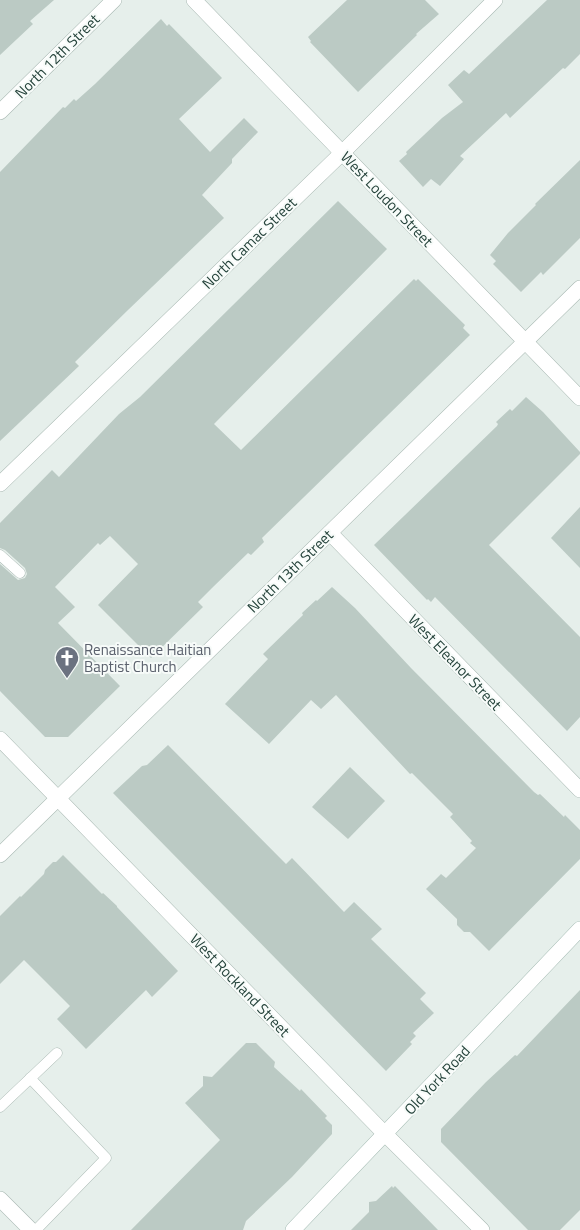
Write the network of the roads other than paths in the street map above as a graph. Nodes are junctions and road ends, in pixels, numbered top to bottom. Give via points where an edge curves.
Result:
1 (114, 0) edge
2 (194, 0) edge
3 (495, 0) edge
4 (0, 112) edge
5 (342, 153) junction
6 (580, 288) edge
7 (524, 341) junction
8 (580, 398) edge
9 (0, 484) edge
10 (330, 533) junction
11 (0, 555) edge
12 (20, 574) dead end
13 (0, 739) edge
14 (580, 790) edge
15 (58, 797) junction
16 (0, 854) edge
17 (580, 928) edge
18 (57, 1053) dead end
19 (30, 1078) junction
20 (0, 1107) edge
21 (385, 1134) junction
22 (0, 1199) edge
23 (31, 1230) edge
24 (36, 1230) edge
25 (293, 1230) edge
26 (482, 1230) edge

1 - 4 street, North 12th Street
2 - 5 street, West Loudon Street
3 - 5 street, North Camac Street
5 - 7 street, West Loudon Street
5 - 9 street, North Camac Street
6 - 7 street, North 13th Street
7 - 8 street, West Loudon Street
7 - 10 street, North 13th Street
10 - 14 street, West Eleanor Street
10 - 15 street, North 13th Street
11 - 12 lane
13 - 15 street, West Rockland Street
15 - 16 street, North 13th Street
15 - 21 street, West Rockland Street
17 - 21 street, Old York Road
18 - 19 lane
19 - 20 lane
19 - 24 lane via 106,1158
21 - 25 street, Old York Road
21 - 26 street, West Rockland Street
22 - 23 street

